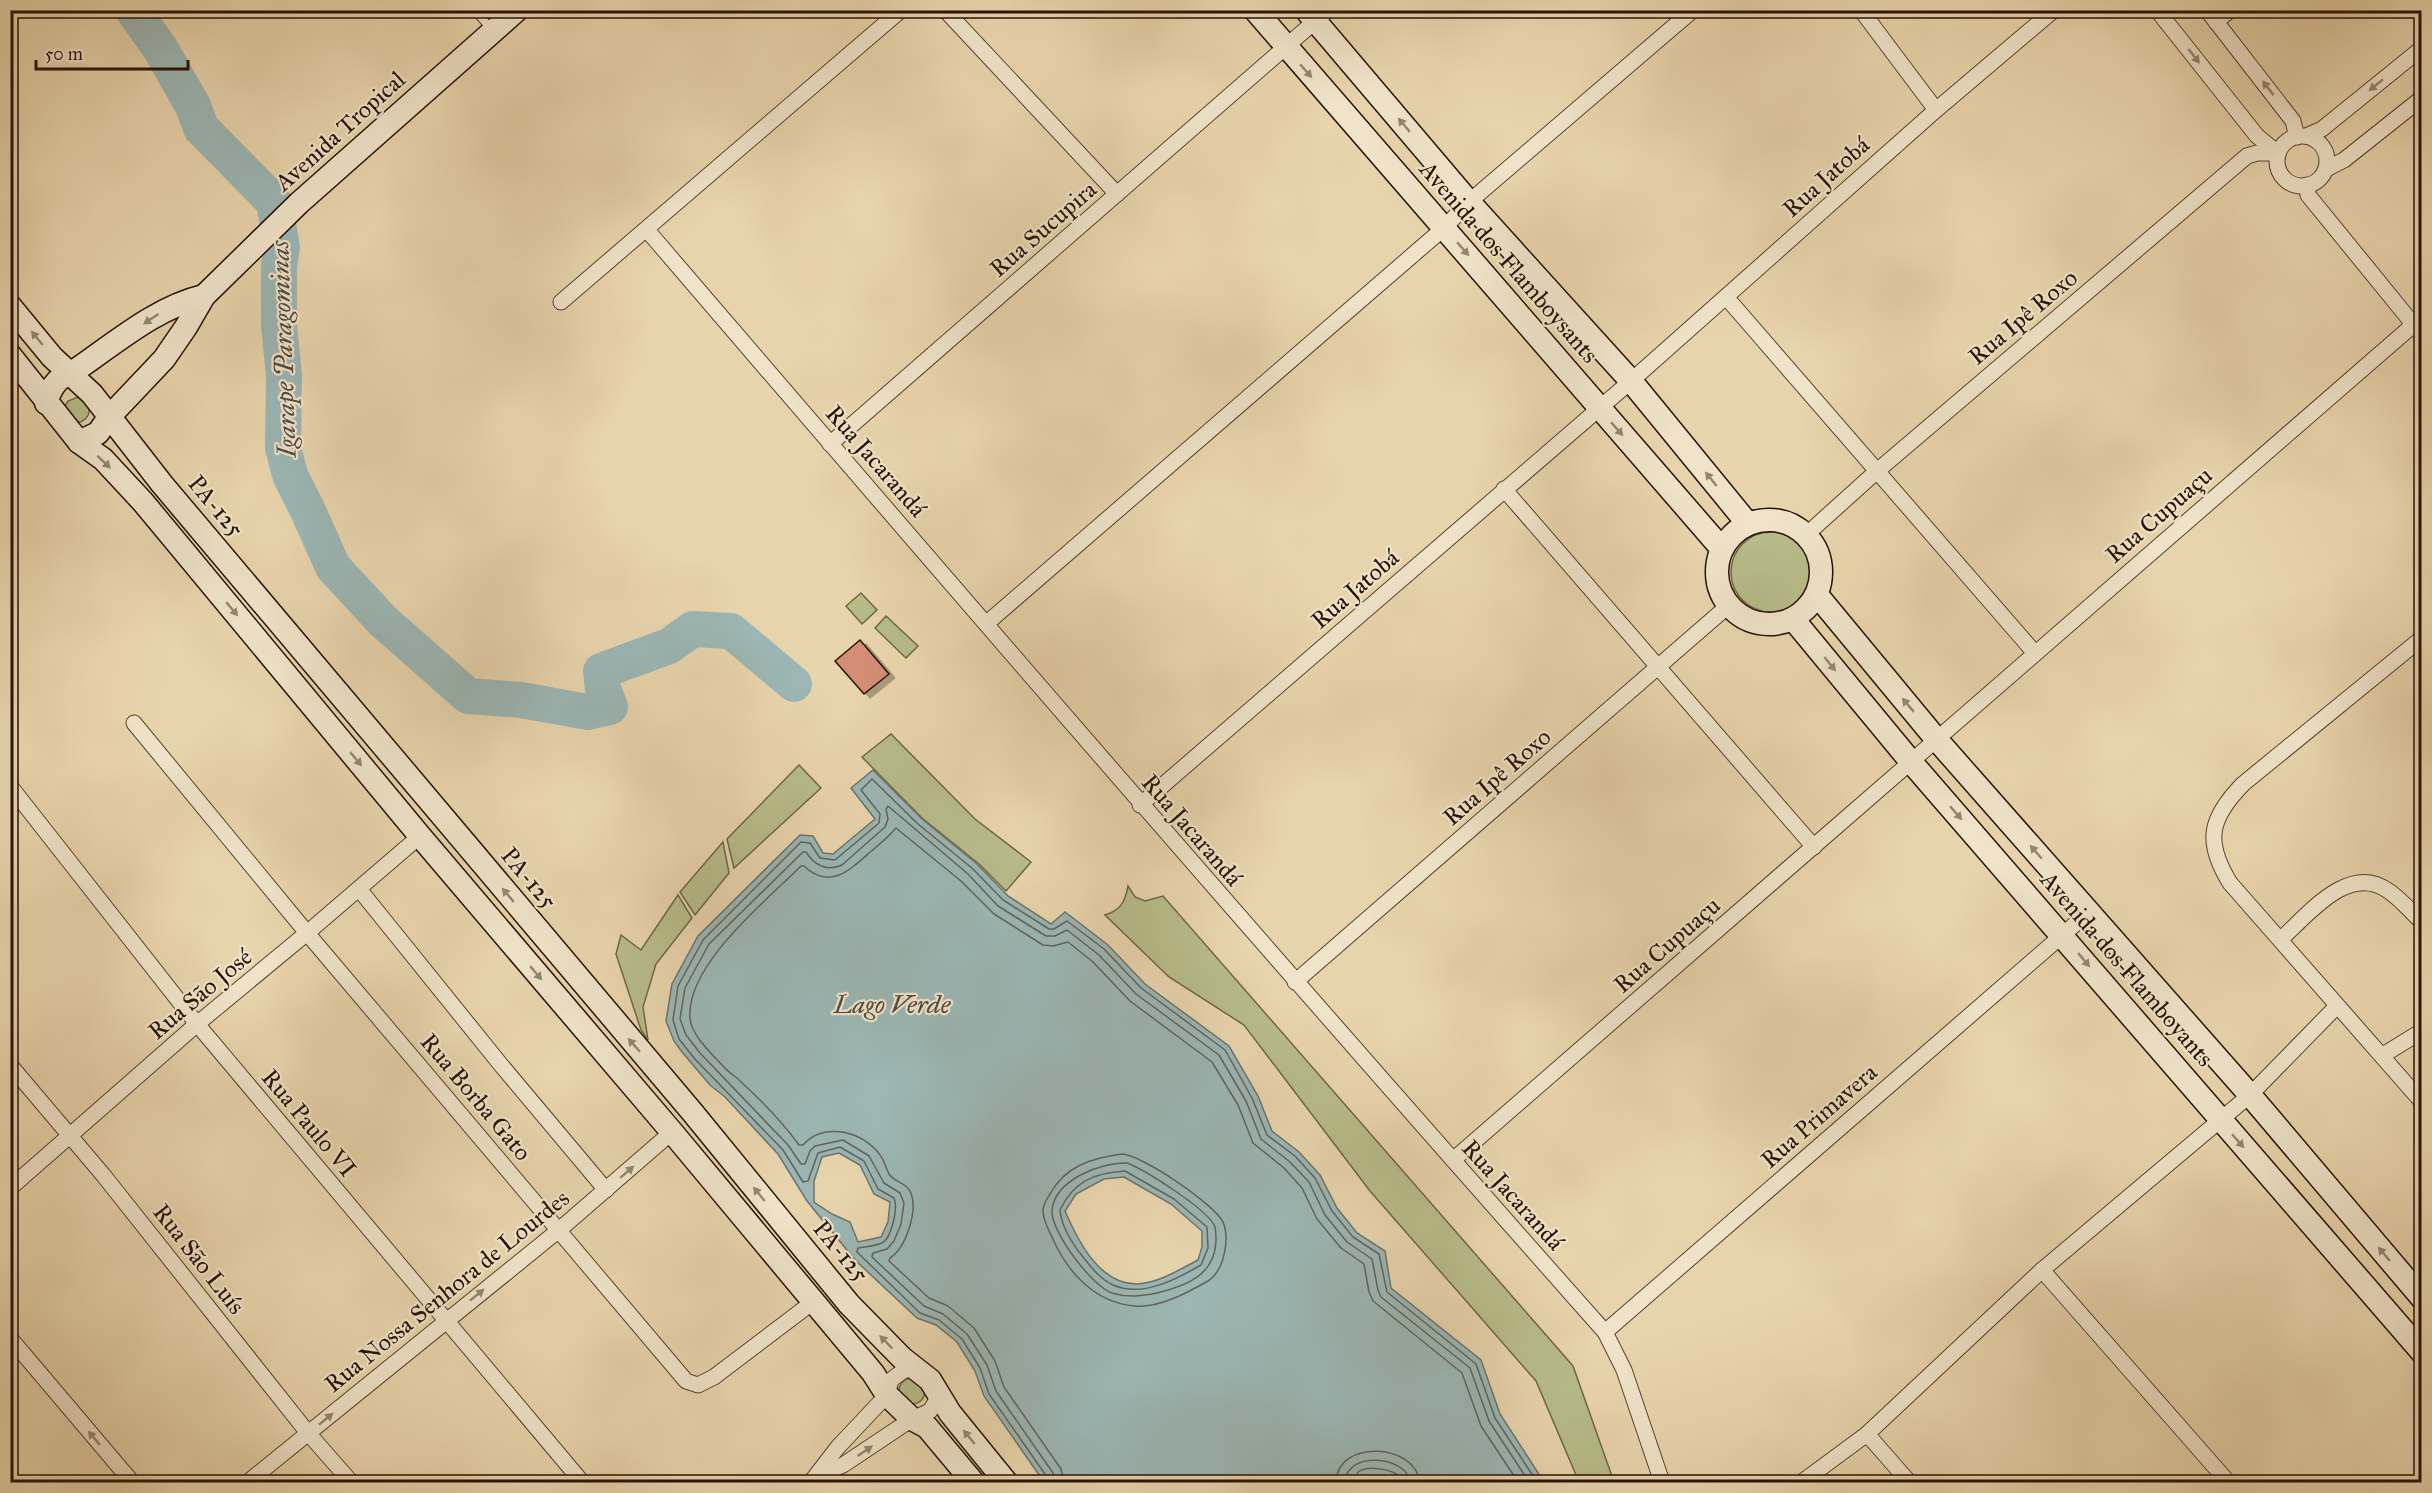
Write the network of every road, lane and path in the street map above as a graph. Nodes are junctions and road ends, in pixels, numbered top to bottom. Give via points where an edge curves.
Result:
1 (474, 10) edge
2 (517, 10) edge
3 (901, 10) edge
4 (945, 10) edge
5 (1255, 10) edge
6 (1693, 10) edge
7 (1861, 10) edge
8 (2054, 10) edge
9 (2157, 10) edge
10 (2229, 10) edge
11 (1317, 14) edge
12 (2212, 16) edge
13 (493, 31) junction
14 (1286, 48) junction
15 (2421, 48) edge
16 (2421, 98) edge
17 (1936, 110) junction
18 (2301, 137) junction
19 (2278, 153) junction
20 (2326, 169) junction
21 (2307, 185) junction
22 (1118, 194) junction
23 (1469, 202) junction
24 (1444, 228) junction
25 (647, 230) junction
26 (204, 296) junction
27 (1726, 297) junction
28 (561, 302) dead end
29 (10, 306) edge
30 (2417, 331) edge
31 (10, 355) edge
32 (70, 374) junction
33 (1631, 381) junction
34 (46, 403) junction
35 (1599, 408) junction
36 (110, 416) junction
37 (79, 442) junction
38 (830, 444) junction
39 (1877, 471) junction
40 (1504, 489) junction
41 (1748, 524) junction
42 (1806, 535) junction
43 (1722, 549) junction
44 (1816, 595) junction
45 (1728, 606) junction
46 (1793, 619) junction
47 (987, 623) junction
48 (2421, 638) edge
49 (2034, 652) junction
50 (1658, 667) junction
51 (134, 723) dead end
52 (1937, 740) junction
53 (1912, 763) junction
54 (10, 786) edge
55 (1140, 805) junction
56 (420, 836) junction
57 (1814, 847) junction
58 (359, 889) junction
59 (2089, 912) junction
60 (2421, 922) edge
61 (308, 933) junction
62 (2062, 935) junction
63 (2281, 939) junction
64 (1295, 982) junction
65 (2337, 1006) junction
66 (197, 1024) junction
67 (2421, 1031) edge
68 (2383, 1055) junction
69 (10, 1065) edge
70 (2250, 1095) junction
71 (2421, 1102) edge
72 (2219, 1120) junction
73 (672, 1132) junction
74 (70, 1136) junction
75 (1453, 1160) junction
76 (10, 1188) edge
77 (606, 1190) junction
78 (559, 1230) junction
79 (2043, 1270) junction
80 (2421, 1298) edge
81 (813, 1302) junction
82 (444, 1321) junction
83 (1605, 1332) junction
84 (10, 1338) edge
85 (2421, 1353) edge
86 (916, 1368) junction
87 (887, 1395) junction
88 (940, 1395) junction
89 (912, 1419) junction
90 (308, 1433) junction
91 (1867, 1434) junction
92 (814, 1480) edge
93 (132, 1482) edge
94 (248, 1482) edge
95 (351, 1482) edge
96 (582, 1482) edge
97 (973, 1482) edge
98 (1006, 1482) edge
99 (1662, 1482) edge
100 (1803, 1482) edge
101 (1909, 1482) edge
102 (2228, 1482) edge

1 - 13 lane
2 - 13 street, Avenida Tropical
3 - 25 street
4 - 22 street
5 - 14 street, Avenida dos Flamboysants
6 - 23 street
7 - 17 street
8 - 17 street, Rua Jatobá
9 -> 19 street via 2257,136
10 - 12 street
11 - 14 street, Rua Sucupira
23 -> 11 street, Avenida dos Flamboysants
18 -> 12 street via 2294,121
13 - 26 street, Avenida Tropical via 299,203
14 - 22 street, Rua Sucupira
14 -> 24 street, Avenida dos Flamboysants
15 -> 18 street via 2322,129
16 - 20 street via 2344,160
17 - 27 street, Rua Jatobá
18 - 19 street via 2282,146
18 - 20 street via 2320,144
19 - 21 street via 2278,170 2283,177 2298,186
19 - 39 street, Rua Ipê Roxo via 2247,156
20 - 21 street
21 - 30 street via 2308,195
22 - 38 street, Rua Sucupira
23 - 24 street
23 - 33 street, Avenida dos Flamboysants
24 -> 35 street, Avenida dos Flamboysants
24 - 47 street
25 - 28 street
25 - 38 street, Rua Jacarandá
26 -> 32 street via 163,311
26 - 36 street via 164,359
27 - 33 street, Rua Jatobá
27 - 39 street
32 -> 29 street, PA-125 / PA-125
30 - 49 street, Rua Cupuaçu
31 - 34 street
32 - 34 street via 56,383
32 - 36 street, PA-125 / PA-125
33 - 35 street, Rua Jatobá
41 -> 33 street, Avenida dos Flamboysants
34 - 37 street
35 - 40 street, Rua Jatobá
35 -> 43 street, Avenida dos Flamboysants
36 - 37 street via 98,434
86 -> 36 street, PA-125 / PA-125 via 849,1304 693,1113 162,484
37 -> 56 street via 103,459 143,502
38 - 47 street, Rua Jacarandá
39 - 42 street, Rua Ipê Roxo
39 - 49 street
40 - 50 street
40 - 55 street, Rua Jatobá
41 - 42 street via 1768,520 1788,524
41 - 43 street via 1733,534
42 - 44 street via 1821,563
43 - 45 street via 1716,568 1718,588
44 - 46 street via 1807,609
52 -> 44 street, Avenida dos Flamboyants
45 - 46 street via 1741,618 1758,624 1776,625
45 - 50 street, Rua Ipê Roxo
46 -> 53 street, Avenida dos Flamboyants
47 - 55 street, Rua Jacarandá
48 - 63 street via 2243,784 2220,810 2214,838 2220,867
49 - 52 street, Rua Cupuaçu
50 - 57 street
50 - 64 street, Rua Ipê Roxo
51 - 61 street, Rua Borba Gato
52 - 53 street, Rua Cupuaçu
59 -> 52 street, Avenida dos Flamboyants
53 - 57 street, Rua Cupuaçu
53 -> 62 street, Avenida dos Flamboyants
54 - 66 street, Rua Paulo VI
55 - 64 street, Rua Jacarandá
56 - 58 street, Rua São José
56 -> 73 street
57 - 75 street, Rua Cupuaçu
58 - 61 street, Rua São José
58 - 77 street
59 - 62 street, Rua Primavera
59 - 70 street, Avenida dos Flamboyants
60 - 63 street via 2388,890 2360,883 2342,887
61 - 66 street, Rua São José
61 - 78 street, Rua Borba Gato
62 -> 72 street, Avenida dos Flamboyants
62 - 83 street, Rua Primavera
63 - 65 street
64 - 75 street, Rua Jacarandá
65 - 68 street
65 - 70 street
66 - 74 street, Rua São José
66 - 82 street, Rua Paulo VI
67 - 68 street
68 - 71 street
69 - 74 street, Rua São Luís
70 - 72 street
80 -> 70 street, Avenida dos Flamboyants
72 - 79 street
72 -> 85 street, Avenida dos Flamboyants
77 -> 73 street, Rua Nossa Senhora de Lourdes
73 - 81 street
74 - 76 street, Rua São José
74 - 90 street, Rua São Luís
75 - 83 street, Rua Jacarandá
77 - 78 street, Rua Nossa Senhora de Lourdes
78 - 81 street, Rua Borba Gato via 674,1368 686,1381 698,1385
82 -> 78 street, Rua Nossa Senhora de Lourdes
79 - 91 street
79 - 102 street
81 - 87 street
90 -> 82 street, Rua Nossa Senhora de Lourdes
82 - 96 street, Rua Paulo VI
83 - 99 street, Rua Jacarandá via 1624,1370
93 -> 84 street
86 - 87 street via 897,1374
86 - 88 street, PA-125 / PA-125
87 - 89 street
87 - 92 street via 828,1458
88 - 89 street via 930,1411
98 -> 88 street, PA-125 / PA-125
92 -> 89 street
89 - 97 street via 927,1426
90 - 94 street, Rua Nossa Senhora de Lourdes
90 - 95 street, Rua São Luís
91 - 100 street
91 - 101 street

